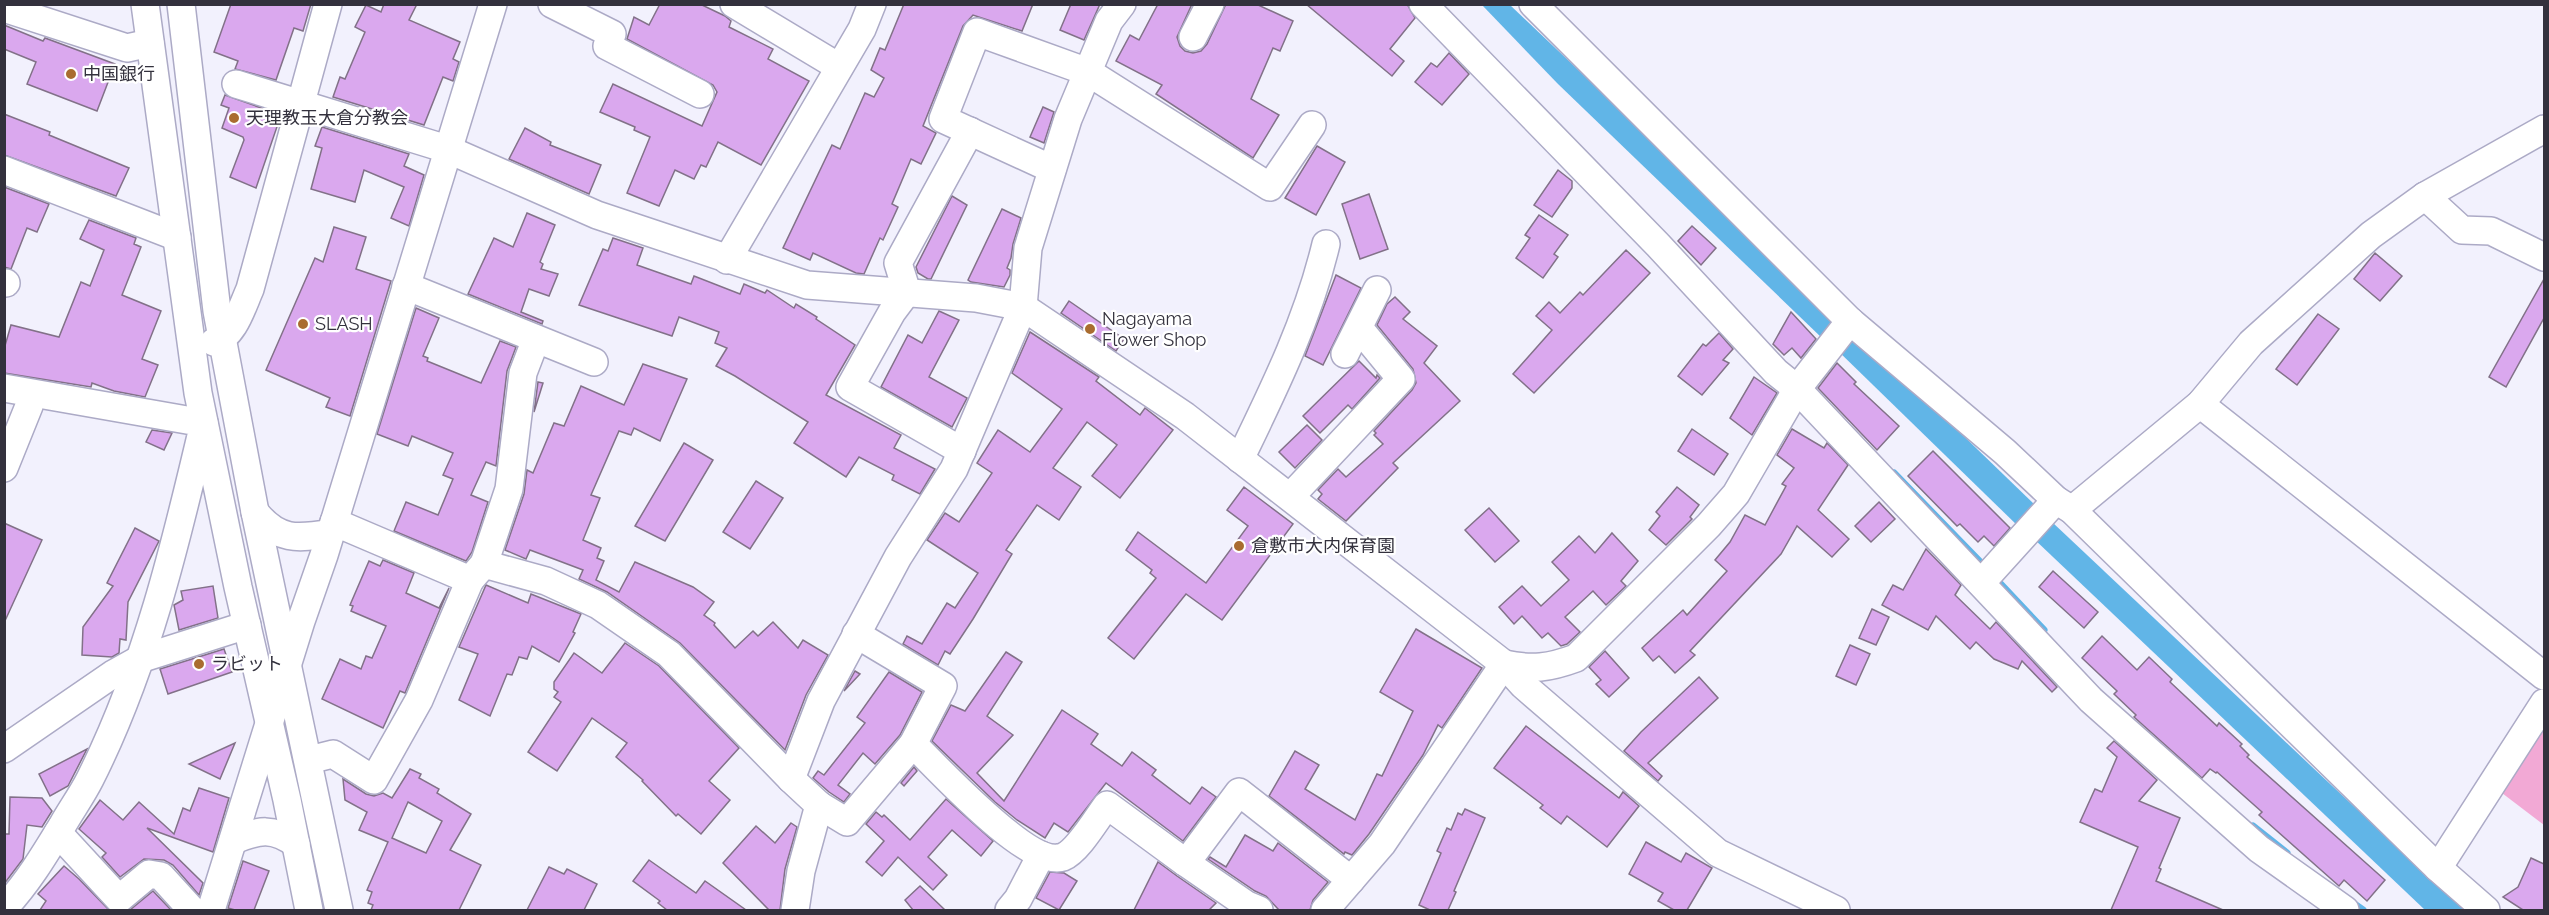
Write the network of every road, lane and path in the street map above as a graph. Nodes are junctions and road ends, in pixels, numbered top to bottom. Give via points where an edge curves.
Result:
1 (145, 4) edge
2 (181, 4) edge
3 (328, 4) edge
4 (493, 4) edge
5 (552, 4) edge
6 (734, 4) edge
7 (872, 4) edge
8 (1122, 4) edge
9 (1210, 4) edge
10 (1423, 4) edge
11 (1533, 4) edge
12 (4, 8) edge
13 (1193, 37) dead end
14 (150, 43) junction
15 (839, 67) junction
16 (1088, 72) junction
17 (236, 84) dead end
18 (700, 94) dead end
19 (302, 103) junction
20 (1312, 125) dead end
21 (2544, 129) edge
22 (970, 131) junction
23 (447, 149) junction
24 (1052, 169) junction
25 (4, 170) edge
26 (2425, 196) junction
27 (177, 237) junction
28 (1326, 244) dead end
29 (2544, 257) edge
30 (727, 260) junction
31 (405, 286) junction
32 (1377, 290) dead end
33 (907, 292) junction
34 (1023, 307) junction
35 (1850, 321) junction
36 (1359, 328) junction
37 (190, 338) junction
38 (223, 339) junction
39 (536, 339) junction
40 (1345, 354) dead end
41 (594, 362) dead end
42 (4, 388) edge
43 (1797, 388) junction
44 (2200, 404) junction
45 (29, 406) dead end
46 (204, 423) junction
47 (962, 451) junction
48 (1240, 459) junction
49 (5, 465) edge
50 (1290, 497) junction
51 (2057, 508) junction
52 (255, 512) junction
53 (332, 528) junction
54 (477, 572) junction
55 (1981, 584) junction
56 (247, 625) junction
57 (856, 634) junction
58 (140, 659) junction
59 (1504, 664) junction
60 (288, 666) junction
61 (2544, 676) edge
62 (2544, 703) edge
63 (270, 723) junction
64 (913, 744) junction
65 (4, 749) edge
66 (309, 760) junction
67 (791, 779) junction
68 (819, 805) junction
69 (58, 833) junction
70 (234, 840) junction
71 (296, 844) junction
72 (1041, 855) junction
73 (1186, 863) junction
74 (2438, 868) junction
75 (1351, 880) junction
76 (4, 908) edge
77 (192, 910) edge
78 (211, 910) edge
79 (309, 910) edge
80 (339, 910) edge
81 (795, 910) edge
82 (1009, 910) edge
83 (1259, 910) edge
84 (1325, 910) edge
85 (1836, 910) edge
86 (2345, 910) edge
87 (2486, 910) edge

1 - 14 street
2 - 38 street via 202,200
3 - 19 street
4 - 23 street
5 - 18 street via 612,34 607,46
6 - 15 street
7 - 15 street
8 - 16 street via 1109,21
9 - 13 street
10 - 43 street via 1776,372
11 - 35 street
12 - 14 street via 127,48
14 - 27 street
15 - 30 street
16 - 20 street via 1270,187
16 - 22 street via 977,32 943,119
16 - 24 street
17 - 19 street
19 - 23 street
19 - 38 street via 250,289
21 - 26 street
22 - 24 street
22 - 33 street via 898,263
23 - 30 street via 597,215
23 - 31 street
24 - 34 street via 1028,248
25 - 27 street
26 - 29 street via 2462,230 2491,231
26 - 44 street via 2371,235 2251,343
27 - 37 street
28 - 48 street via 1302,323
30 - 33 street via 807,285
31 - 39 street
31 - 53 street
32 - 36 street
33 - 34 street
33 - 47 street via 850,387
34 - 47 street
34 - 48 street via 1185,416
35 - 43 street
35 - 51 street via 2005,452
36 - 40 street
36 - 50 street via 1401,379
37 - 38 street via 206,344
37 - 46 street
38 - 52 street
39 - 41 street
39 - 54 street via 524,373 509,489
42 - 46 street
43 - 55 street
43 - 59 street via 1736,494 1576,658 1551,668
44 - 51 street
44 - 61 street
45 - 49 street
46 - 56 street
46 - 58 street
47 - 57 street
48 - 50 street
50 - 59 street
51 - 55 street
51 - 74 street
52 - 53 street via 279,534 302,538
52 - 60 street
53 - 54 street
53 - 60 street
54 - 66 street via 419,700 374,780 333,754
54 - 67 street via 546,581 598,605 669,654
55 - 86 street via 2091,700 2259,849
56 - 58 street
56 - 63 street
57 - 64 street via 943,686
57 - 67 street via 820,701
58 - 65 street
58 - 69 street via 90,780
59 - 75 street via 1382,844
59 - 85 street via 1718,853
60 - 63 street
60 - 66 street
62 - 74 street
63 - 70 street
63 - 71 street
64 - 68 street via 847,822
64 - 72 street via 1000,828
66 - 80 street
67 - 68 street
68 - 81 street
69 - 76 street
69 - 77 street via 119,899 149,874 162,876
70 - 71 street via 268,831 283,834
70 - 78 street
71 - 79 street
72 - 73 street via 1063,857 1107,805
72 - 82 street
73 - 75 street via 1239,792
73 - 83 street
74 - 87 street
75 - 84 street

